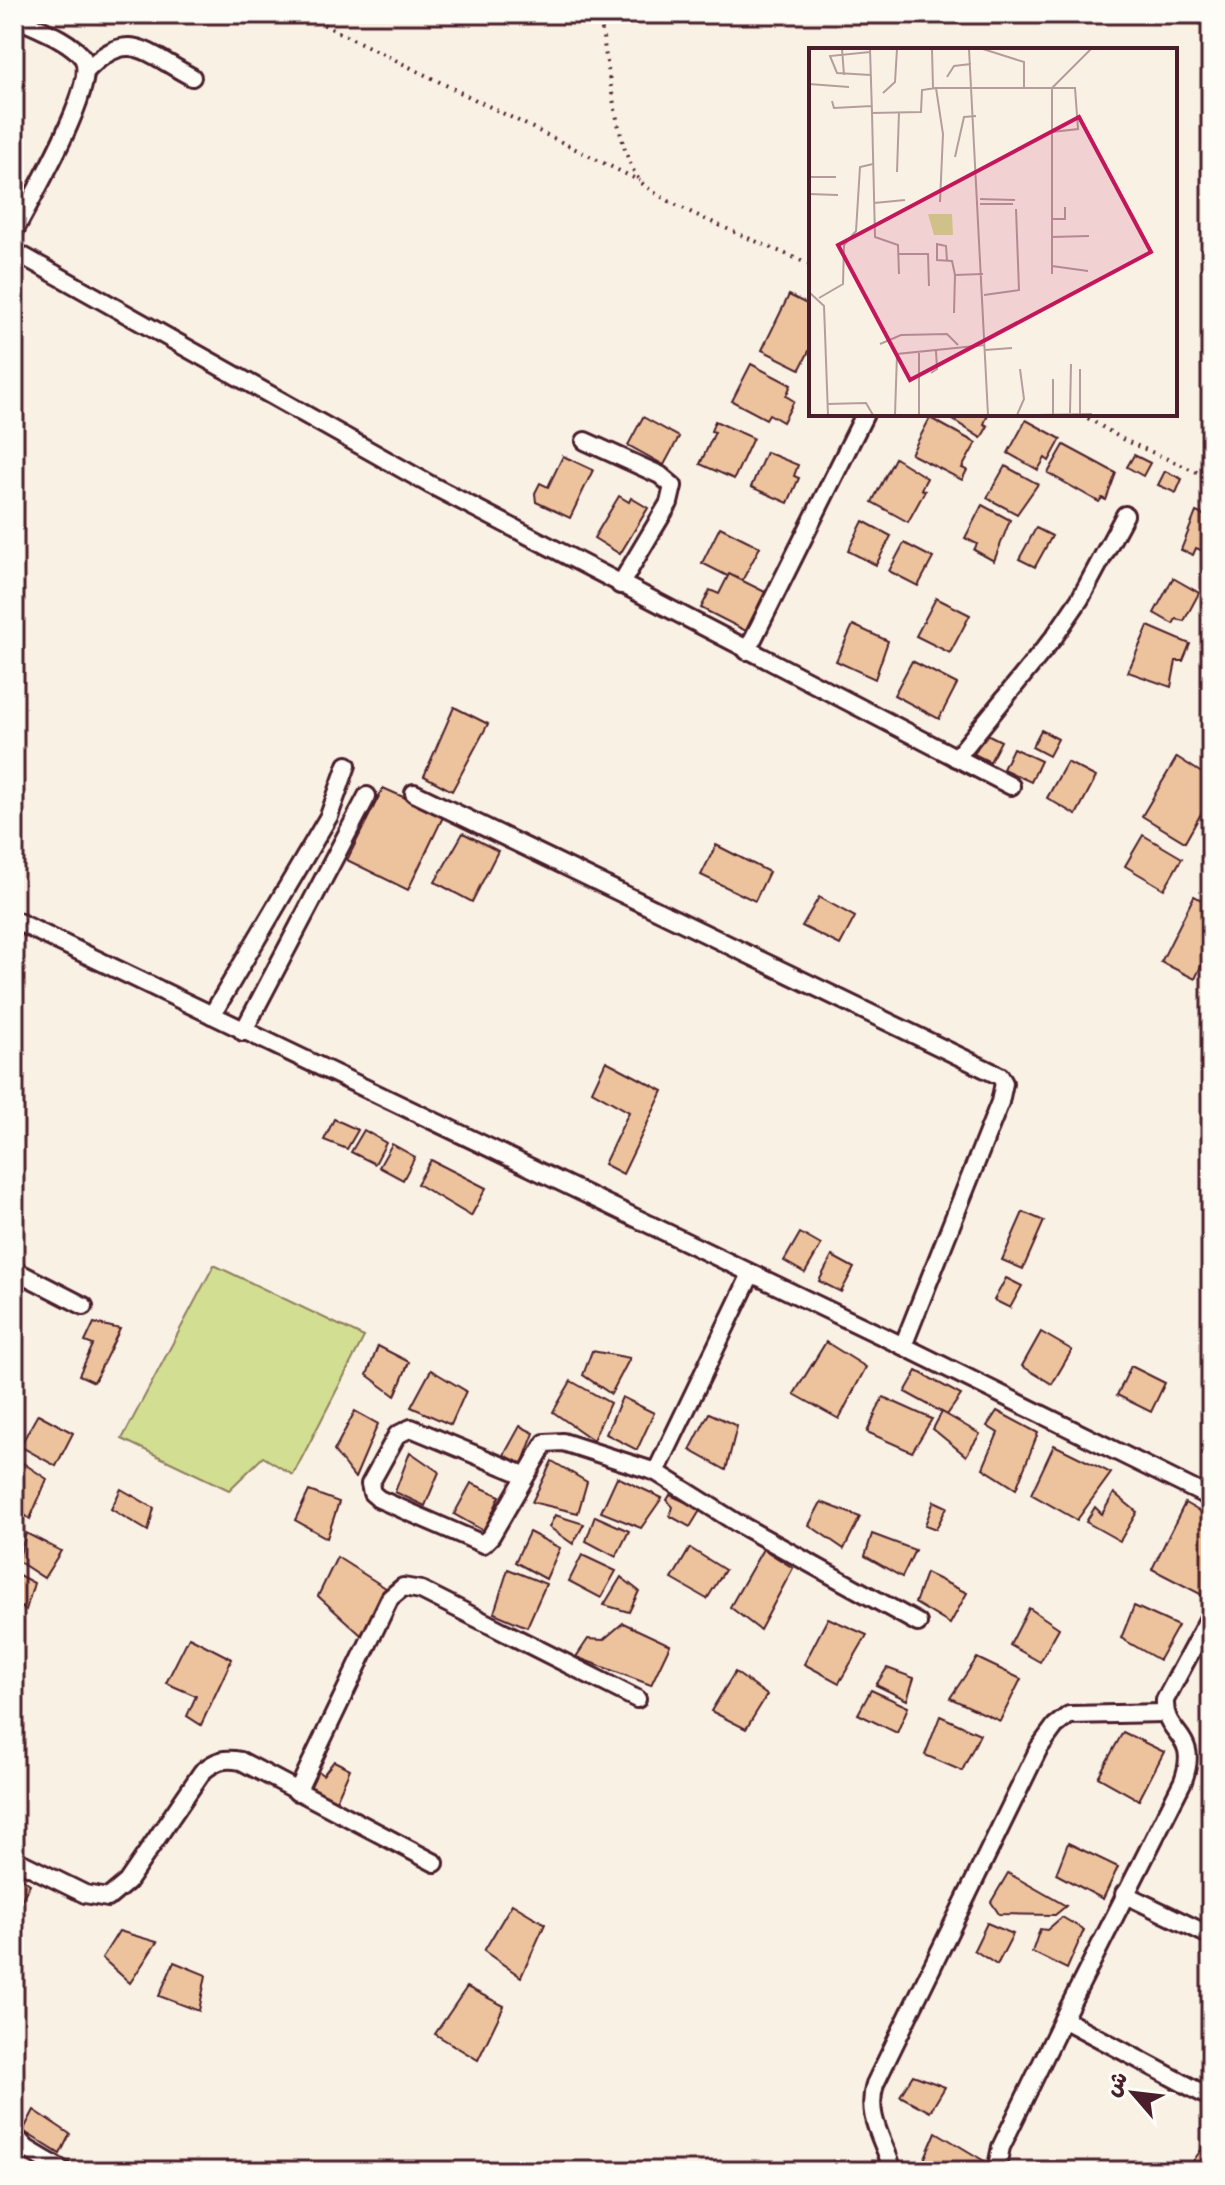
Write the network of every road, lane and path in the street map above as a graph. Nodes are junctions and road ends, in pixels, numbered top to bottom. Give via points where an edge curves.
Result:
1 (302, 14) edge
2 (599, 14) edge
3 (14, 17) edge
4 (87, 70) junction
5 (192, 77) dead end
6 (640, 181) junction
7 (14, 232) edge
8 (14, 251) edge
9 (809, 264) edge
10 (864, 416) edge
11 (1084, 416) edge
12 (585, 441) dead end
13 (1211, 478) edge
14 (1125, 515) dead end
15 (620, 585) junction
16 (747, 651) junction
17 (956, 758) junction
18 (347, 765) dead end
19 (1011, 786) dead end
20 (414, 793) dead end
21 (367, 796) dead end
22 (14, 920) edge
23 (212, 1015) junction
24 (243, 1032) junction
25 (14, 1270) edge
26 (751, 1274) junction
27 (84, 1306) dead end
28 (903, 1346) junction
29 (656, 1472) junction
30 (524, 1475) junction
31 (1211, 1498) edge
32 (1211, 1614) edge
33 (918, 1623) dead end
34 (637, 1699) dead end
35 (1164, 1713) junction
36 (297, 1792) junction
37 (14, 1859) edge
38 (435, 1863) dead end
39 (1124, 1894) junction
40 (1211, 1936) edge
41 (1063, 2019) junction
42 (1211, 2098) edge
43 (14, 2135) edge
44 (64, 2171) edge
45 (893, 2171) edge
46 (996, 2171) edge

1 - 6 path
2 - 6 path via 624,143
3 - 4 street via 66,44 82,57
4 - 5 street via 119,45
4 - 7 street via 81,99
6 - 9 path via 667,199
8 - 15 street
10 - 16 street
11 - 13 path via 1124,440
12 - 15 street via 673,486 669,503
14 - 17 street via 1054,637
15 - 16 street
16 - 17 street
17 - 19 street
18 - 23 street via 329,816
20 - 28 street via 1000,1076 1000,1102
21 - 24 street
22 - 23 street
23 - 24 street
24 - 26 street
25 - 27 street
26 - 28 street
26 - 29 street
28 - 31 street
29 - 30 street via 554,1440 539,1449
29 - 33 street
30 - 30 street via 483,1544 379,1499 370,1484 397,1435 411,1428
32 - 35 street via 1173,1682
34 - 36 street via 421,1590 403,1587 390,1598
35 - 39 street via 1188,1748 1190,1762
35 - 45 street via 1069,1715 1039,1748 875,2084 874,2126
36 - 37 street via 241,1761 215,1761 202,1772 127,1882 108,1898 85,1894
36 - 38 street
39 - 40 street
39 - 41 street
41 - 42 street
41 - 46 street via 1001,2147
43 - 44 street

